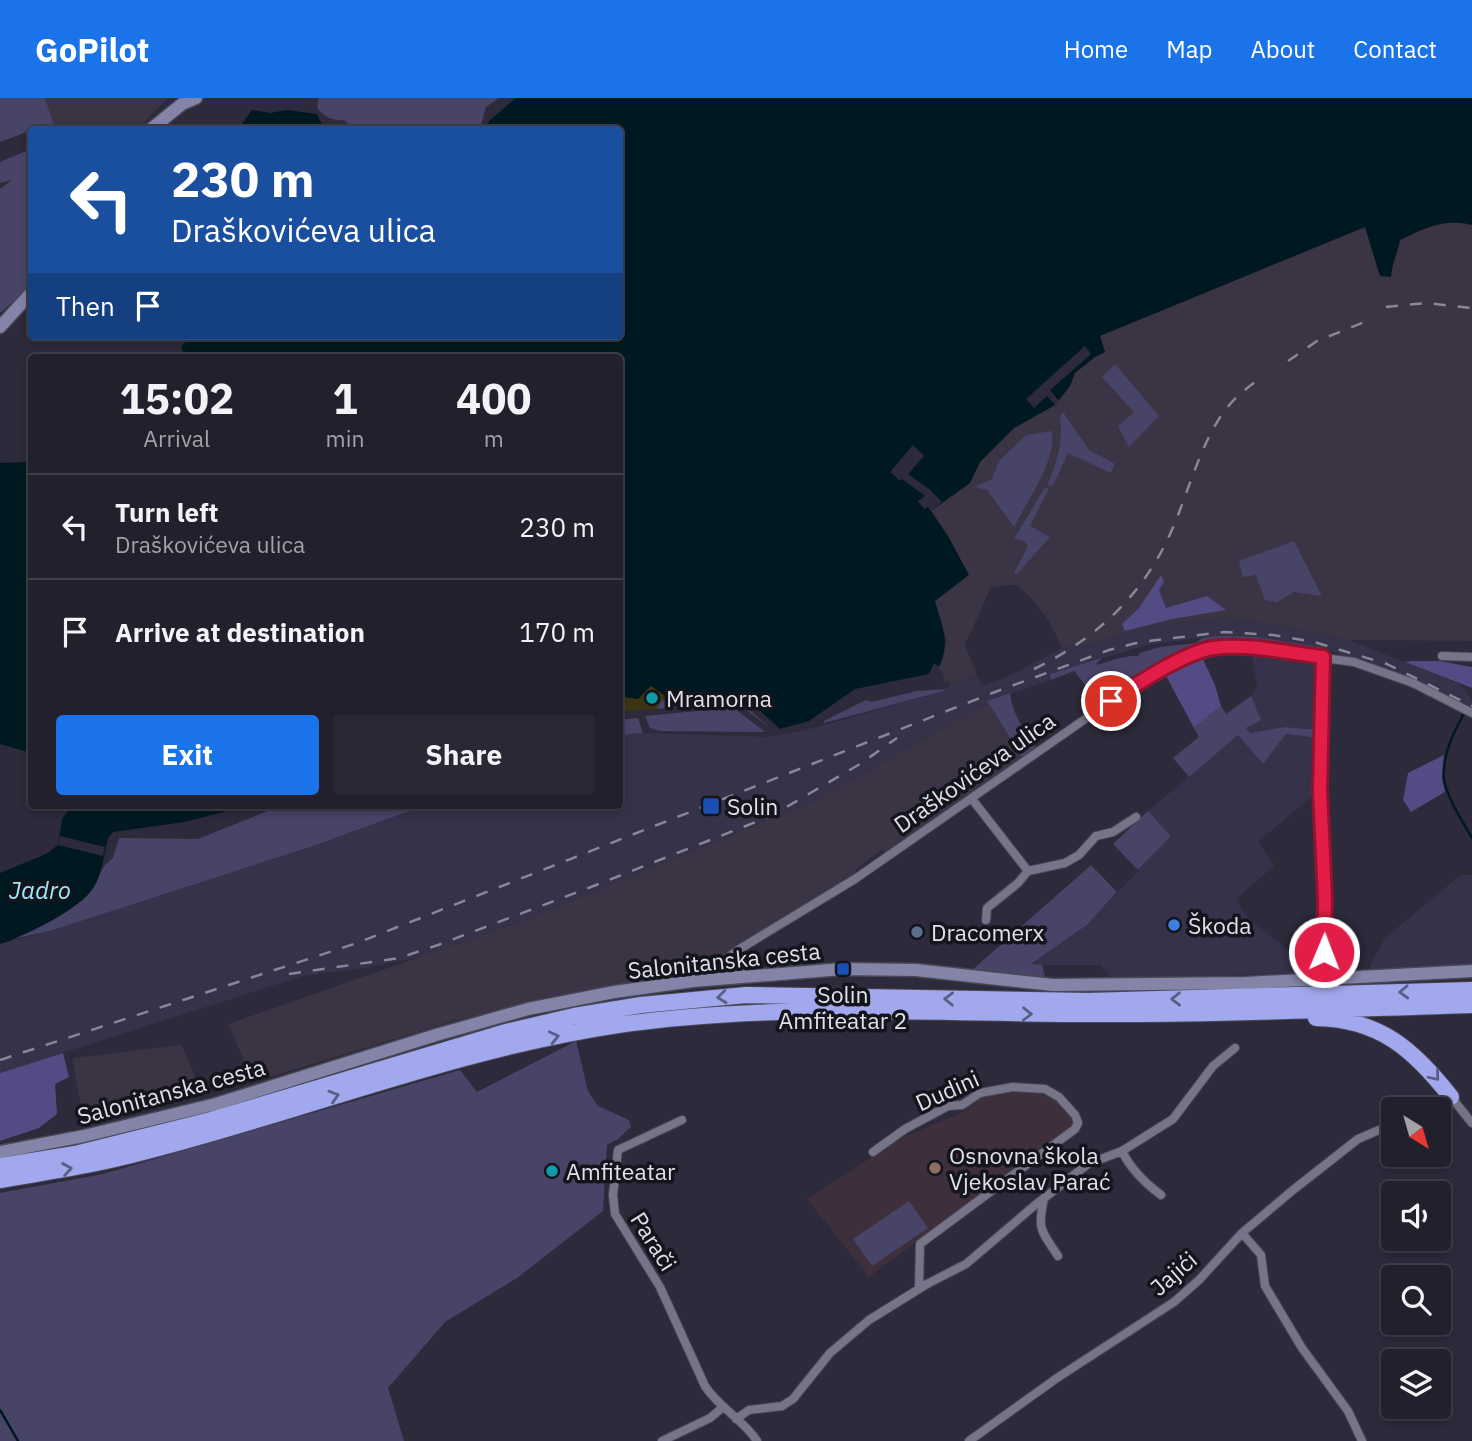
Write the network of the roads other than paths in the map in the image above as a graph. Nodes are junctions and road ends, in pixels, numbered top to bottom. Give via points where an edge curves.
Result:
1 (196, 98) edge
2 (155, 126) edge
3 (28, 296) edge
4 (0, 327) edge
5 (1442, 656) dead end
6 (1323, 657) junction
7 (1472, 657) edge
8 (1472, 713) edge
9 (972, 799) junction
10 (1136, 817) dead end
11 (1028, 870) junction
12 (986, 920) dead end
13 (738, 950) junction
14 (1472, 971) edge
15 (746, 976) junction
16 (1323, 978) junction
17 (693, 981) junction
18 (1472, 990) edge
19 (1472, 1005) edge
20 (1274, 1010) junction
21 (1235, 1048) dead end
22 (1451, 1097) joint
23 (682, 1120) dead end
24 (1472, 1123) edge
25 (1381, 1129) edge
26 (1122, 1151) junction
27 (0, 1152) edge
28 (873, 1152) dead end
29 (0, 1166) edge
30 (0, 1180) edge
31 (1161, 1195) dead end
32 (1044, 1198) junction
33 (1242, 1233) junction
34 (1058, 1256) dead end
35 (919, 1289) junction
36 (722, 1408) junction
37 (736, 1419) junction
38 (662, 1441) edge
39 (757, 1441) edge
40 (969, 1441) edge
41 (1362, 1441) edge

1 - 2 main road
3 - 4 main road
5 - 7 street
6 - 8 street, Draškovićeva ulica via 1393,675
6 - 9 street, Draškovićeva ulica via 1241,647 1189,656 1105,704
6 - 16 street
9 - 11 street
9 - 13 street, Draškovićeva ulica via 834,893
10 - 11 street via 1113,832 1096,836 1065,863
11 - 12 street via 987,908
13 - 15 street via 737,967
13 - 17 street, Draškovićeva ulica
14 - 16 main road, Salonitanska cesta
15 - 16 main road, Salonitanska cesta via 843,969 916,970 1053,985
15 - 17 main road, Salonitanska cesta
17 - 27 main road, Salonitanska cesta via 528,1009 216,1104
18 -> 29 highway via 1088,1001 746,995 641,1005 506,1032 211,1120 75,1154
19 - 20 highway
20 -> 22 highway via 1284,1017 1325,1018 1376,1030 1404,1045
30 -> 20 highway via 147,1151 446,1063 620,1025 847,1011 1087,1014
21 - 26 street via 1213,1066 1173,1119
22 - 24 street
23 - 36 street, Parači via 618,1150 612,1204 660,1287 705,1386
25 - 33 street, Jajići via 1358,1139
26 - 31 street via 1147,1185
26 - 32 street via 1088,1164
28 - 35 street, Dudini via 948,1106 1013,1087 1045,1089 1059,1097 1078,1123 920,1244
32 - 34 street via 1040,1230
32 - 35 street via 966,1264
33 - 40 street, Jajići via 1174,1302
33 - 41 street via 1261,1255 1265,1286 1348,1411
35 - 37 street via 869,1320 830,1353 793,1399 782,1406 749,1410
36 - 37 street
36 - 38 street
37 - 39 street

